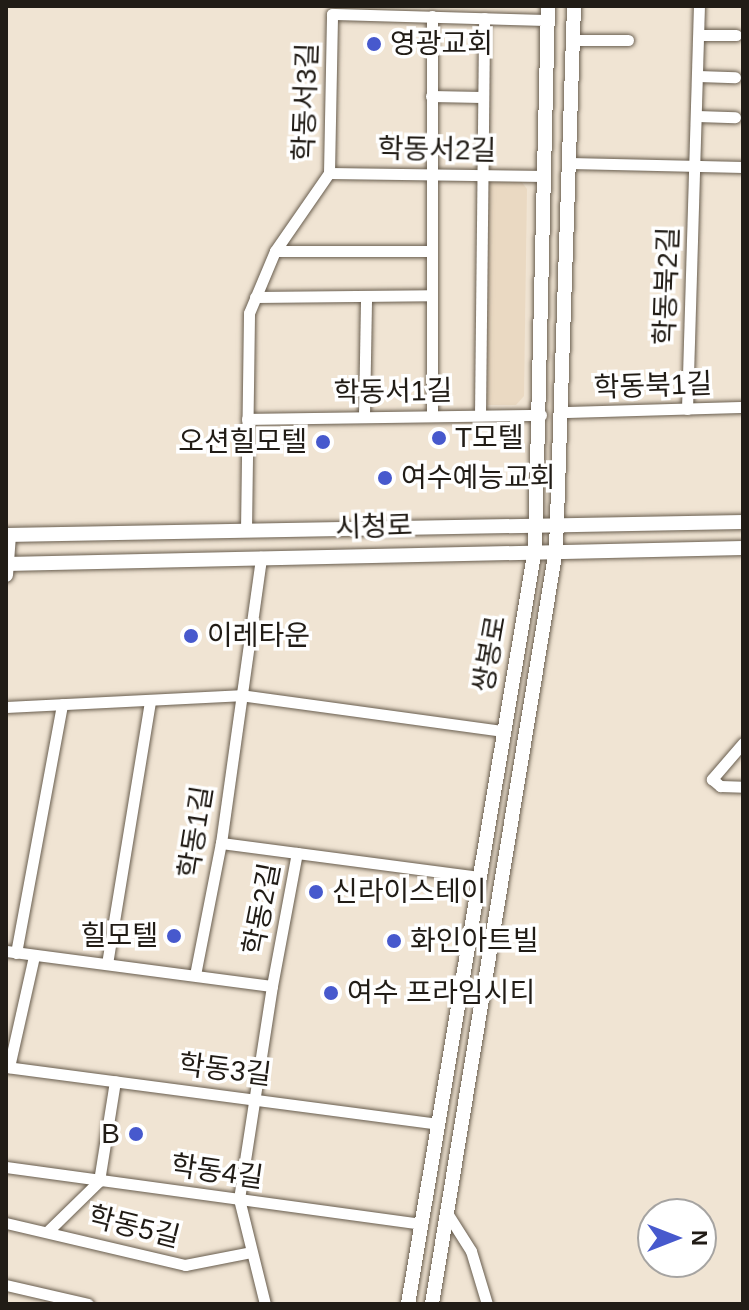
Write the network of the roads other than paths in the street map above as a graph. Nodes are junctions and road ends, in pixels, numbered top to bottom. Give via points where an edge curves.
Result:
1 (574, 6) edge
2 (699, 6) edge
3 (327, 10) edge
4 (548, 13) edge
5 (432, 16) junction
6 (484, 18) junction
7 (699, 35) junction
8 (736, 35) dead end
9 (573, 40) junction
10 (628, 40) dead end
11 (698, 76) junction
12 (735, 77) dead end
13 (431, 96) junction
14 (482, 97) junction
15 (697, 116) junction
16 (735, 117) dead end
17 (570, 163) junction
18 (696, 166) junction
19 (743, 167) edge
20 (329, 173) junction
21 (431, 175) junction
22 (483, 175) junction
23 (545, 176) junction
24 (275, 251) junction
25 (431, 251) junction
26 (432, 295) junction
27 (366, 296) junction
28 (255, 297) junction
29 (743, 407) edge
30 (687, 409) junction
31 (564, 412) junction
32 (432, 415) junction
33 (480, 415) junction
34 (541, 415) junction
35 (364, 416) junction
36 (247, 419) junction
37 (743, 522) edge
38 (535, 523) junction
39 (557, 524) junction
40 (246, 530) junction
41 (8, 535) edge
42 (743, 548) edge
43 (535, 549) junction
44 (556, 549) junction
45 (261, 557) junction
46 (7, 568) edge
47 (240, 695) junction
48 (150, 701) junction
49 (62, 704) junction
50 (6, 707) edge
51 (504, 731) junction
52 (743, 743) edge
53 (743, 787) edge
54 (221, 843) junction
55 (297, 853) junction
56 (479, 877) junction
57 (11, 952) edge
58 (34, 956) junction
59 (107, 964) junction
60 (195, 975) junction
61 (272, 986) junction
62 (7, 1067) edge
63 (115, 1081) junction
64 (256, 1098) junction
65 (438, 1124) junction
66 (6, 1167) edge
67 (99, 1181) junction
68 (239, 1199) junction
69 (447, 1213) junction
70 (6, 1223) edge
71 (421, 1224) junction
72 (48, 1231) junction
73 (251, 1252) junction
74 (6, 1285) edge
75 (88, 1304) edge
76 (265, 1304) edge
77 (408, 1304) edge
78 (432, 1304) edge
79 (487, 1304) edge

1 - 9 street, 쌍봉로
2 - 7 street, 학동북2길
3 - 5 street, 학동서3길
3 - 20 street, 학동서3길
4 - 6 street, 학동서3길
4 - 23 street, 쌍봉로
5 - 6 street, 학동서3길
5 - 13 street
6 - 14 street
7 - 8 street
7 - 11 street, 학동북2길
9 - 10 street
9 - 17 street, 쌍봉로
11 - 12 street
11 - 15 street, 학동북2길
13 - 14 street
13 - 21 street
14 - 22 street
15 - 16 street
15 - 18 street, 학동북2길
17 - 18 street
17 - 31 street, 쌍봉로
18 - 19 street
18 - 30 street, 학동북2길
20 - 21 street, 학동서2길
20 - 24 street, 학동서3길
21 - 22 street, 학동서2길
21 - 25 street
22 - 23 street, 학동서2길
22 - 33 street
23 - 34 street, 쌍봉로
24 - 25 street
24 - 28 street, 학동서3길
25 - 26 street
26 - 27 street
26 - 32 street
27 - 28 street
27 - 35 street
28 - 36 street, 학동서3길 via 245,347
29 - 30 street, 학동북1길
30 - 31 street, 학동북1길
31 - 39 street, 쌍봉로
32 - 33 street, 학동서1길
32 - 35 street, 학동서1길
33 - 34 street, 학동서1길
34 - 38 street, 쌍봉로
35 - 36 street, 학동서1길
36 - 40 street, 학동서3길
37 - 39 street, 시청로
38 - 39 street, 시청로
38 - 40 street, 시청로
38 - 43 street, 쌍봉로
39 - 44 street, 쌍봉로
40 - 41 street, 시청로
41 - 46 street
42 - 44 street, 시청로
43 - 44 street, 시청로
43 - 45 street, 시청로
43 - 51 street, 쌍봉로
44 - 69 street, 쌍봉로
45 - 46 street, 시청로
45 - 47 street, 학동1길
47 - 48 street
47 - 51 street
47 - 54 street, 학동1길
48 - 49 street
48 - 59 street
49 - 50 street
49 - 57 street
51 - 56 street, 쌍봉로
52 - 53 street via 712,779 720,786
54 - 55 street
54 - 60 street, 학동1길
55 - 56 street, 학동2길
55 - 61 street, 학동2길
56 - 65 street, 쌍봉로
57 - 58 street, 학동2길
58 - 59 street, 학동2길
58 - 62 street
59 - 60 street, 학동2길
60 - 61 street, 학동2길
61 - 64 street
62 - 63 street, 학동3길
63 - 64 street, 학동3길
63 - 67 street
64 - 65 street, 학동3길
64 - 68 street
65 - 71 street, 쌍봉로
66 - 67 street, 학동4길
67 - 68 street, 학동4길
67 - 72 street
68 - 71 street, 학동4길
68 - 73 street
69 - 78 street, 쌍봉로
69 - 79 street via 471,1251
70 - 72 street, 학동5길
71 - 77 street, 쌍봉로
72 - 73 street, 학동5길 via 185,1265
73 - 76 street
74 - 75 street

